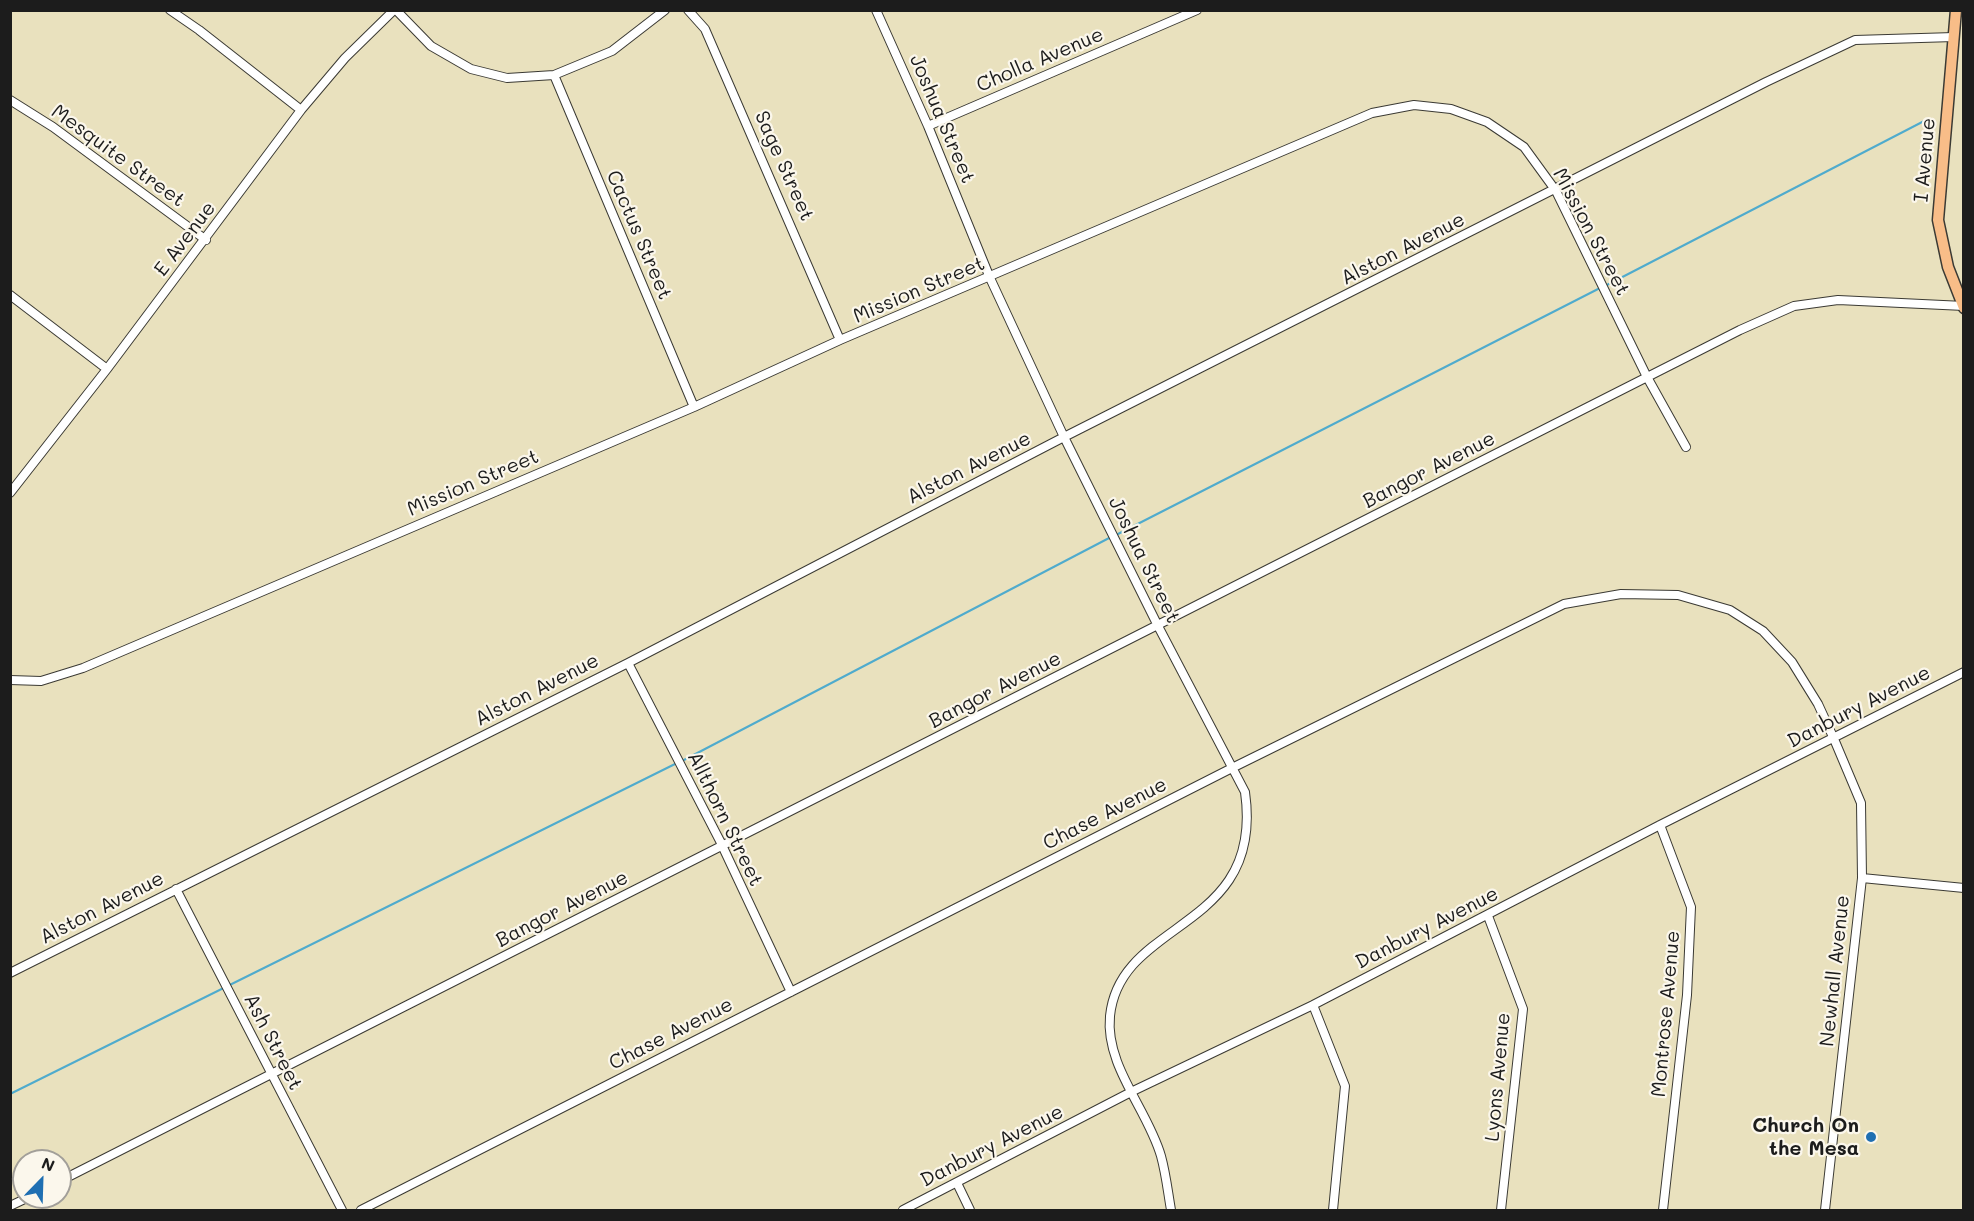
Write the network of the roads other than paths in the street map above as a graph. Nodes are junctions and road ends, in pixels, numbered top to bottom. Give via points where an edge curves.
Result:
1 (170, 10) edge
2 (395, 10) edge
3 (665, 10) edge
4 (688, 10) edge
5 (876, 10) edge
6 (1197, 10) edge
7 (1956, 10) edge
8 (1954, 37) junction
9 (554, 75) junction
10 (10, 100) edge
11 (301, 110) junction
12 (928, 126) junction
13 (1556, 191) junction
14 (206, 240) junction
15 (990, 278) junction
16 (10, 295) edge
17 (1963, 306) edge
18 (840, 340) junction
19 (107, 369) junction
20 (1647, 377) junction
21 (694, 407) junction
22 (1064, 437) junction
23 (1686, 447) dead end
24 (10, 493) edge
25 (1158, 626) junction
26 (628, 663) junction
27 (1964, 672) edge
28 (10, 680) edge
29 (1834, 739) junction
30 (1234, 767) junction
31 (1660, 825) junction
32 (721, 848) junction
33 (1862, 878) junction
34 (1964, 888) edge
35 (176, 890) junction
36 (1488, 915) junction
37 (10, 973) edge
38 (791, 992) junction
39 (1313, 1005) junction
40 (271, 1074) junction
41 (1133, 1091) junction
42 (72, 1175) edge
43 (957, 1184) junction
44 (342, 1210) edge
45 (361, 1210) edge
46 (903, 1210) edge
47 (970, 1210) edge
48 (1171, 1210) edge
49 (1333, 1210) edge
50 (1501, 1210) edge
51 (1663, 1210) edge
52 (1825, 1210) edge

1 - 11 street
2 - 9 street via 431,46 471,69 507,78
2 - 11 street, E Avenue via 345,58
3 - 9 street via 612,51
4 - 18 street, Sage Street via 705,29
5 - 12 street, Joshua Street
6 - 12 street, Cholla Avenue
7 - 8 main road, I Avenue
8 - 13 street, Alston Avenue via 1855,40
8 - 17 main road, I Avenue via 1938,220 1947,267
9 - 21 street, Cactus Street
10 - 14 street, Mesquite Street via 53,127
11 - 14 street, E Avenue
12 - 15 street, Joshua Street
13 - 15 street, Mission Street via 1524,147 1487,122 1451,109 1414,105 1372,113
13 - 20 street, Mission Street
13 - 22 street, Alston Avenue
14 - 19 street, E Avenue
15 - 18 street, Mission Street
15 - 22 street, Joshua Street
16 - 19 street
17 - 20 street, Bangor Avenue via 1838,300 1794,306
18 - 21 street, Mission Street
19 - 24 street, E Avenue
20 - 23 street, Mission Street
20 - 25 street, Bangor Avenue
21 - 28 street, Mission Street via 82,668 40,681
22 - 25 street, Joshua Street
22 - 26 street, Alston Avenue
25 - 30 street, Joshua Street
25 - 32 street, Bangor Avenue
26 - 32 street, Allthorn Street
26 - 35 street, Alston Avenue
27 - 29 street, Danbury Avenue
29 - 30 street, Chase Avenue via 1792,662 1763,631 1730,610 1678,595 1621,594 1564,604
29 - 31 street, Danbury Avenue
29 - 33 street, Newhall Avenue via 1861,803
30 - 38 street, Chase Avenue
30 - 41 street, Joshua Street via 1245,792 1249,818 1239,862 1206,908 1137,959 1114,995 1109,1033
31 - 36 street, Danbury Avenue
31 - 51 street, Montrose Avenue via 1691,907 1686,995
32 - 38 street, Allthorn Street
32 - 40 street, Bangor Avenue
33 - 34 street
33 - 52 street, Newhall Avenue
35 - 37 street, Alston Avenue
35 - 40 street, Ash Street
36 - 39 street, Danbury Avenue
36 - 50 street, Lyons Avenue via 1523,1009
38 - 45 street, Chase Avenue
39 - 41 street, Danbury Avenue
39 - 49 street via 1345,1086
40 - 42 street, Bangor Avenue
40 - 44 street, Ash Street
41 - 43 street, Danbury Avenue
41 - 48 street, Joshua Street via 1161,1156
43 - 46 street, Danbury Avenue
43 - 47 street

